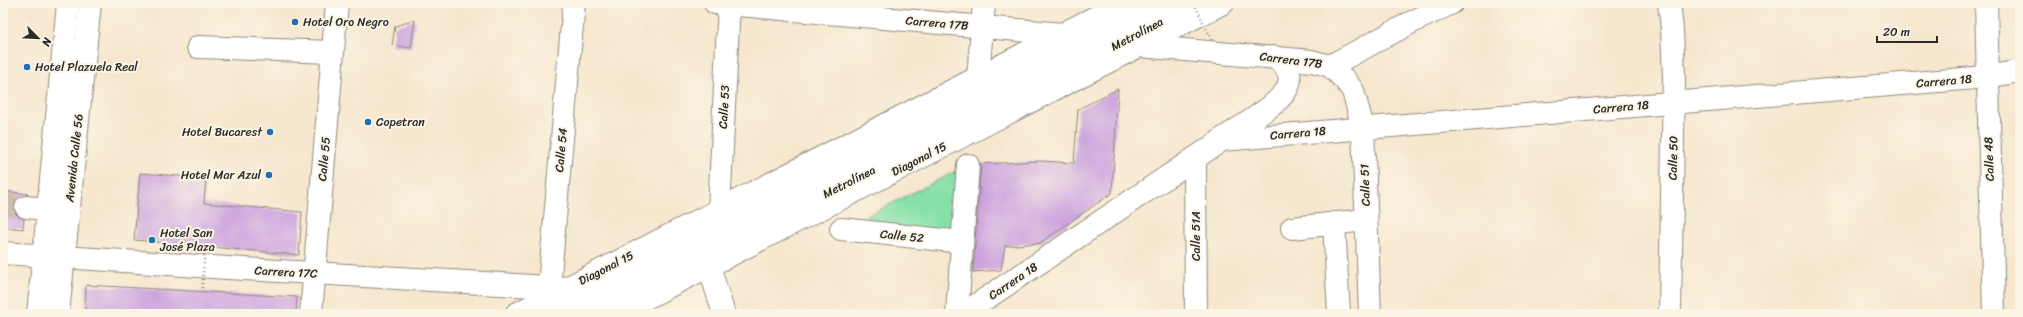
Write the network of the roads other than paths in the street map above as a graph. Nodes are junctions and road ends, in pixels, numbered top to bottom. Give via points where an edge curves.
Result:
1 (68, 3) edge
2 (90, 3) edge
3 (337, 3) edge
4 (574, 3) edge
5 (725, 3) edge
6 (984, 3) edge
7 (1123, 3) edge
8 (1155, 3) edge
9 (1195, 3) edge
10 (1223, 3) edge
11 (1452, 3) edge
12 (1669, 3) edge
13 (1986, 3) edge
14 (851, 9) edge
15 (901, 11) edge
16 (982, 27) junction
17 (1063, 34) junction
18 (1139, 46) junction
19 (198, 47) dead end
20 (333, 52) junction
21 (1275, 57) junction
22 (1330, 66) junction
23 (2020, 71) edge
24 (1987, 77) junction
25 (978, 78) junction
26 (1674, 102) junction
27 (1363, 128) junction
28 (1222, 140) junction
29 (1195, 158) junction
30 (968, 165) dead end
31 (26, 207) tunnel mouth
32 (48, 209) junction
33 (719, 211) junction
34 (1366, 220) junction
35 (1334, 223) junction
36 (1292, 228) dead end
37 (841, 229) dead end
38 (962, 242) junction
39 (3, 253) edge
40 (54, 256) junction
41 (709, 266) junction
42 (314, 273) junction
43 (553, 296) edge
44 (38, 314) edge
45 (58, 314) edge
46 (311, 314) edge
47 (516, 314) edge
48 (586, 314) edge
49 (615, 314) edge
50 (724, 314) edge
51 (957, 314) edge
52 (963, 314) edge
53 (1196, 314) edge
54 (1339, 314) edge
55 (1370, 314) edge
56 (1670, 314) edge
57 (1994, 314) edge

1 - 32 street, Avenida Calle 56
2 - 40 street, Avenida Calle 56
3 - 20 street, Calle 55
4 - 43 street, Calle 54
5 - 14 street, Carrera 17B
5 - 33 street, Calle 53
6 - 16 street
7 - 17 street, Diagonal 15
8 - 43 street, Metrolínea
9 - 48 street, Metrolínea
10 - 18 street, Diagonal 15
11 - 22 street, Carrera 17B
12 - 26 street, Calle 50 via 1674,50
13 - 24 street, Calle 48
14 - 15 street, Carrera 17B
15 - 16 street, Carrera 17B
16 - 17 street, Carrera 17B
16 - 25 street
17 - 25 street, Diagonal 15
18 - 21 street, Carrera 17B
18 - 41 street, Diagonal 15
19 - 20 street
20 - 42 street, Calle 55
21 - 22 street, Carrera 17B via 1312,61
21 - 28 street, Carrera 18 via 1285,65 1290,75 1288,89 1280,100
22 - 27 street, Calle 51 via 1346,80 1354,92
23 - 24 street, Carrera 18
24 - 26 street, Carrera 18
24 - 57 street, Calle 48
25 - 33 street, Diagonal 15
26 - 27 street, Carrera 18
26 - 56 street, Calle 50
27 - 28 street, Carrera 18
27 - 34 street, Calle 51
28 - 29 street, Carrera 18
29 - 52 street, Carrera 18
29 - 53 street, Calle 51A
30 - 38 street
31 - 32 street
32 - 40 street, Avenida Calle 56
33 - 43 street, Diagonal 15
34 - 35 street
34 - 55 street, Calle 51
35 - 36 street
35 - 54 street
37 - 38 street, Calle 52
38 - 51 street
39 - 40 street, Carrera 17C
40 - 42 street, Carrera 17C
40 - 44 street, Avenida Calle 56
40 - 45 street, Avenida Calle 56
41 - 49 street, Diagonal 15
41 - 50 street
42 - 43 street, Carrera 17C
42 - 46 street, Calle 55
43 - 47 street, Diagonal 15

